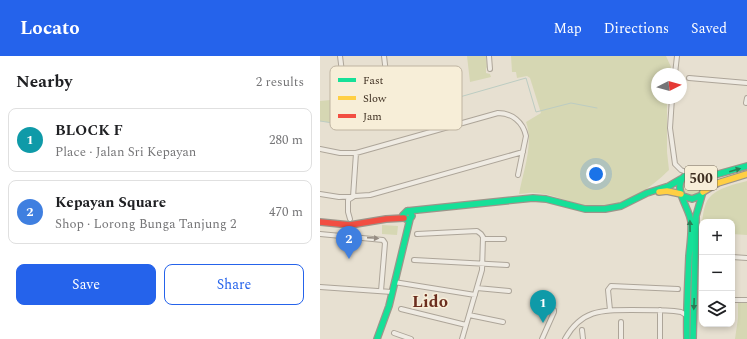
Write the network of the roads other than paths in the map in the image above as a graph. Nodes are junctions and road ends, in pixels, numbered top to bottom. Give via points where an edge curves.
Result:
1 (340, 56) edge
2 (384, 56) edge
3 (489, 56) edge
4 (677, 56) edge
5 (341, 66) edge
6 (385, 66) edge
7 (675, 68) edge
8 (490, 69) dead end
9 (689, 78) dead end
10 (747, 83) edge
11 (747, 98) edge
12 (746, 103) edge
13 (672, 104) edge
14 (462, 123) edge
15 (438, 130) edge
16 (671, 138) junction
17 (320, 149) edge
18 (523, 152) junction
19 (356, 153) junction
20 (747, 166) edge
21 (693, 174) junction
22 (747, 174) edge
23 (518, 175) dead end
24 (682, 178) junction
25 (647, 193) junction
26 (320, 194) edge
27 (703, 194) junction
28 (682, 195) junction
29 (353, 197) junction
30 (407, 216) junction
31 (350, 219) dead end
32 (320, 222) edge
33 (320, 234) edge
34 (417, 234) dead end
35 (484, 239) junction
36 (504, 239) dead end
37 (735, 257) edge
38 (747, 258) edge
39 (414, 260) dead end
40 (483, 264) junction
41 (507, 265) dead end
42 (394, 282) junction
43 (320, 287) edge
44 (477, 288) junction
45 (678, 289) dead end
46 (381, 291) junction
47 (392, 292) junction
48 (509, 292) dead end
49 (475, 295) junction
50 (735, 300) edge
51 (747, 300) edge
52 (543, 301) dead end
53 (687, 306) junction
54 (401, 309) dead end
55 (610, 310) junction
56 (660, 310) junction
57 (674, 310) junction
58 (686, 315) junction
59 (469, 316) junction
60 (503, 322) dead end
61 (621, 322) dead end
62 (466, 325) junction
63 (582, 330) dead end
64 (690, 331) junction
65 (394, 333) dead end
66 (377, 339) edge
67 (411, 339) edge
68 (462, 339) edge
69 (542, 339) edge
70 (565, 339) edge
71 (583, 339) edge
72 (621, 339) edge
73 (660, 339) edge
74 (687, 339) edge
75 (693, 339) edge

1 - 5 street
2 - 6 street
3 - 8 street
4 - 7 street
9 - 10 street
11 - 12 street
13 - 16 street
14 - 18 street via 498,113 513,116 523,127 526,136
15 - 19 street
16 - 21 street via 675,164 681,170
16 - 24 street via 673,165
17 - 19 street
18 - 23 street
18 - 29 street via 376,194
19 - 29 street
21 -> 20 street, 500 via 711,176
21 - 24 street, 500
21 - 27 street, 500 via 704,182
22 - 27 street, 500 via 718,184
24 - 25 street
24 - 28 street, 500 via 679,187
25 - 28 street via 667,191
25 - 30 street via 621,206 605,209 585,209 533,198 426,210
26 - 29 street
27 - 28 street, 500 via 693,200
27 -> 64 street, 500 via 696,216
53 -> 28 street, 500 via 691,221
29 - 31 street via 348,200
30 - 32 street via 346,225
30 - 42 street
33 -> 46 street via 383,240 385,243
34 - 35 street via 477,231
35 - 36 street
35 - 40 street
37 - 38 street
39 - 40 street
40 - 41 street
40 - 44 street
42 - 47 street
42 - 49 street
43 - 46 street
44 - 48 street
44 - 49 street
45 - 55 street via 611,286 608,290
46 - 47 street
47 - 66 street
49 - 59 street
50 - 51 street
52 - 69 street via 554,312
53 - 57 street
53 - 58 street, 500
54 - 62 street
55 - 56 street
55 - 70 street via 584,317
56 - 57 street
56 - 73 street
57 - 58 street
58 - 64 street, 500
59 - 60 street
59 - 62 street
61 - 72 street
62 - 68 street
63 - 71 street
64 - 74 street, 500
64 - 75 street, 500
65 - 67 street

